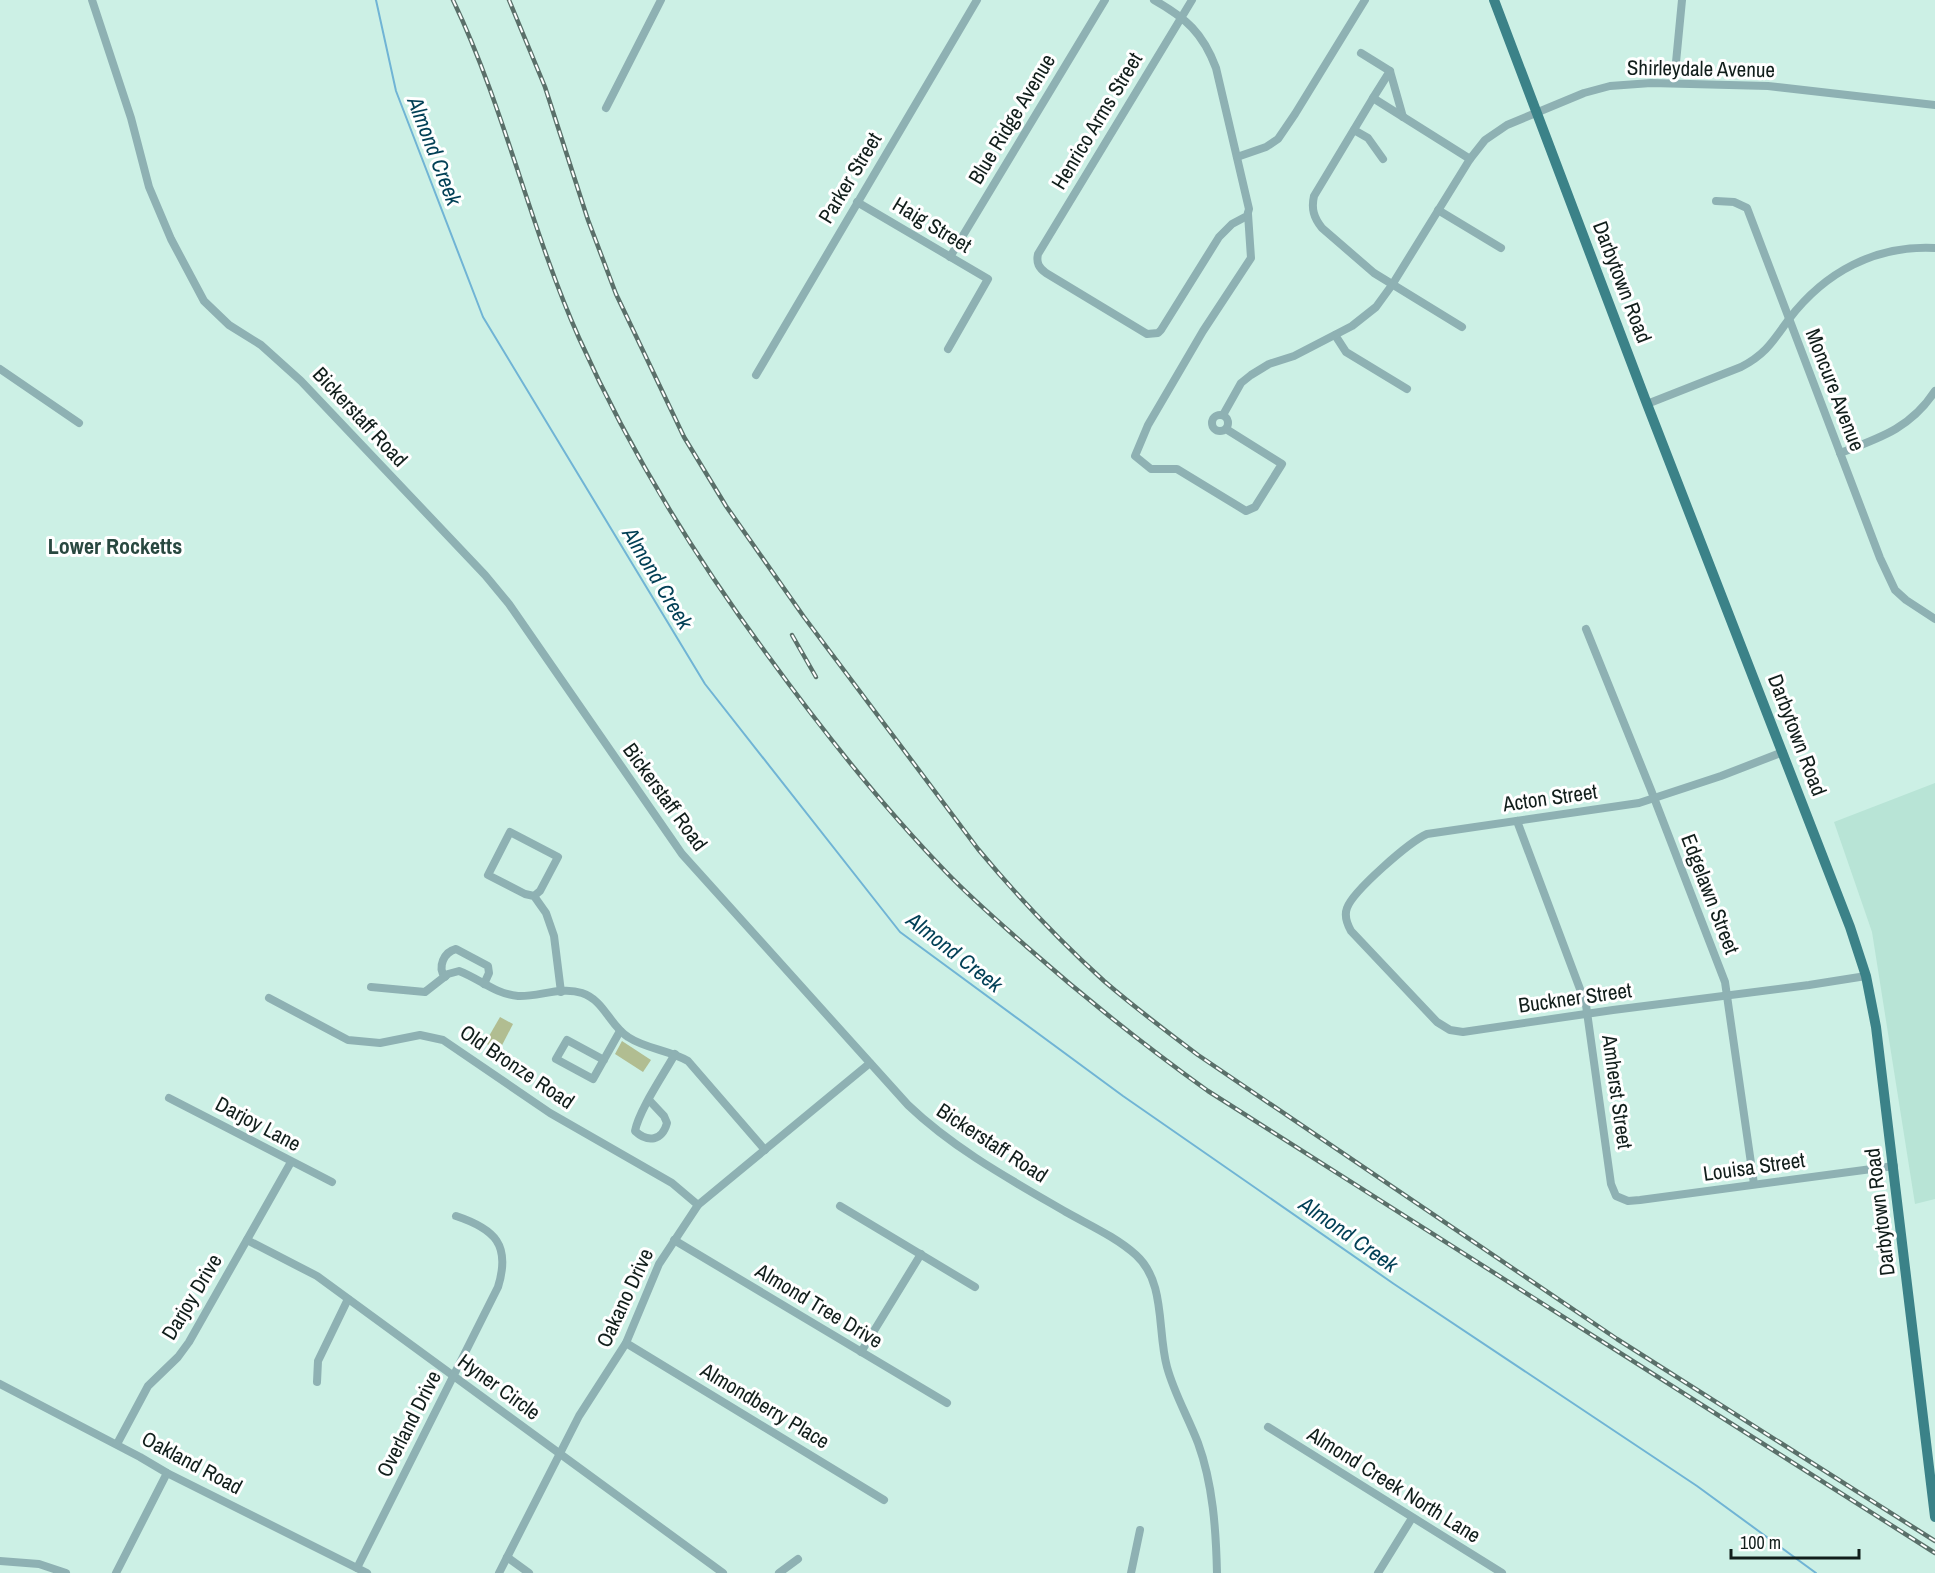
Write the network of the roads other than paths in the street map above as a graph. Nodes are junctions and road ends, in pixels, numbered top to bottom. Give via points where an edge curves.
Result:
1 (92, 0) edge
2 (661, 0) edge
3 (977, 0) edge
4 (1105, 0) edge
5 (1154, 0) edge
6 (1192, 0) edge
7 (1365, 0) edge
8 (1494, 0) edge
9 (1682, 0) edge
10 (1182, 17) junction
11 (1361, 53) dead end
12 (1390, 71) junction
13 (1674, 84) junction
14 (1373, 98) junction
15 (1935, 105) edge
16 (606, 108) dead end
17 (1536, 112) junction
18 (1403, 117) junction
19 (1354, 130) junction
20 (1237, 158) junction
21 (1383, 159) dead end
22 (1470, 159) junction
23 (1716, 201) dead end
24 (857, 202) junction
25 (1438, 210) junction
26 (1248, 214) junction
27 (1501, 248) dead end
28 (1935, 248) edge
29 (950, 257) junction
30 (1392, 285) junction
31 (1790, 319) junction
32 (1462, 327) dead end
33 (1335, 335) junction
34 (948, 349) dead end
35 (0, 369) edge
36 (756, 375) dead end
37 (1407, 389) dead end
38 (1935, 391) edge
39 (1647, 404) junction
40 (1223, 415) junction
41 (79, 423) dead end
42 (1226, 429) junction
43 (1840, 453) junction
44 (1935, 619) edge
45 (1586, 629) dead end
46 (1783, 752) junction
47 (1655, 799) junction
48 (1517, 821) junction
49 (534, 896) junction
50 (1346, 910) joint
51 (445, 976) junction
52 (1866, 976) junction
53 (484, 984) junction
54 (371, 987) dead end
55 (561, 992) junction
56 (1728, 996) junction
57 (268, 998) dead end
58 (1588, 1014) junction
59 (620, 1031) junction
60 (675, 1054) junction
61 (604, 1060) junction
62 (870, 1063) junction
63 (169, 1098) dead end
64 (650, 1100) junction
65 (765, 1150) junction
66 (291, 1162) junction
67 (1894, 1166) junction
68 (332, 1182) dead end
69 (1754, 1184) junction
70 (1619, 1198) joint
71 (698, 1205) junction
72 (840, 1206) dead end
73 (456, 1216) dead end
74 (247, 1240) junction
75 (674, 1240) junction
76 (921, 1254) junction
77 (975, 1287) dead end
78 (348, 1299) junction
79 (626, 1343) junction
80 (861, 1352) junction
81 (454, 1377) junction
82 (317, 1382) dead end
83 (0, 1384) edge
84 (947, 1403) dead end
85 (1268, 1427) dead end
86 (117, 1444) junction
87 (559, 1454) junction
88 (167, 1473) junction
89 (884, 1500) dead end
90 (1935, 1517) edge
91 (1412, 1518) junction
92 (1140, 1530) dead end
93 (507, 1557) junction
94 (798, 1559) dead end
95 (0, 1561) edge
96 (357, 1568) junction
97 (66, 1573) edge
98 (116, 1573) edge
99 (367, 1573) edge
100 (499, 1573) edge
101 (529, 1573) edge
102 (723, 1573) edge
103 (779, 1573) edge
104 (1131, 1573) edge
105 (1217, 1573) edge
106 (1378, 1573) edge
107 (1502, 1573) edge

1 - 62 street, Bickerstaff Road via 149,187 204,301 301,381 485,575 682,854
2 - 16 street
3 - 24 street, Parker Street
4 - 29 street, Blue Ridge Avenue
5 - 10 street
6 - 10 street, Henrico Arms Street
7 - 20 street via 1278,139
8 - 17 main road, Darbytown Road
9 - 13 street
10 - 20 street via 1201,37 1213,60
10 - 26 street, Henrico Arms Street via 1038,254 1037,262 1046,273 1151,335 1161,330 1224,231
11 - 12 street
12 - 14 street
12 - 18 street
13 - 15 street, Shirleydale Avenue via 1768,86
13 - 17 street, Shirleydale Avenue via 1610,86
14 - 18 street
14 - 19 street
17 - 22 street, Shirleydale Avenue via 1494,132
17 - 39 main road, Darbytown Road
18 - 22 street
19 - 21 street via 1368,138
19 - 30 street via 1314,196 1313,214 1322,228
20 - 26 street
22 - 25 street, Shirleydale Avenue
23 - 31 street, Moncure Avenue via 1748,208
24 - 29 street, Haig Street
24 - 36 street, Parker Street
25 - 27 street
25 - 30 street, Shirleydale Avenue
26 - 42 street via 1251,258 1203,331 1148,425 1135,456 1151,469 1177,469 1246,511 1255,507 1282,464
28 - 31 street via 1901,249 1844,268 1813,291
29 - 34 street, Haig Street via 988,279
30 - 32 street
30 - 33 street, Shirleydale Avenue via 1376,307
31 - 39 street via 1770,347 1754,360
31 - 43 street, Moncure Avenue
33 - 37 street via 1346,352
33 - 40 street, Shirleydale Avenue via 1251,375 1240,383
35 - 41 street
38 - 43 street via 1925,407 1905,424
39 - 46 main road, Darbytown Road
40 - 42 street via 1228,421
40 - 42 street via 1214,417 1211,425 1218,432
43 - 44 street, Moncure Avenue via 1892,585
45 - 47 street, Edgelawn Street
46 - 47 street, Acton Street
46 - 52 main road, Darbytown Road
47 - 48 street, Acton Street
47 - 56 street, Edgelawn Street
48 - 50 street, Acton Street via 1419,838 1386,865
48 - 58 street, Amherst Street
49 - 49 street via 488,875 510,832 558,857
49 - 55 street via 546,913 554,936
50 - 58 street, Buckner Street via 1351,931 1437,1022 1450,1030 1463,1032
51 - 53 street via 459,971
51 - 53 street via 441,966 448,953 456,949 488,966
51 - 54 street via 425,992
52 - 56 street, Buckner Street
52 - 67 main road, Darbytown Road
53 - 55 street via 517,996
55 - 59 street via 581,992 593,998
56 - 58 street, Buckner Street
56 - 69 street, Edgelawn Street
57 - 71 street, Old Bronze Road via 348,1040 380,1043 420,1035 443,1040 550,1113 672,1183
58 - 70 street, Amherst Street via 1611,1184
59 - 60 street via 636,1041
59 - 61 street
60 - 64 street
60 - 65 street via 695,1067
61 - 61 street via 593,1079 556,1059 567,1040
62 - 65 street, Oakano Drive
62 - 105 street, Bickerstaff Road via 908,1106 939,1133 1130,1250 1145,1265 1156,1294 1167,1369 1206,1472
63 - 66 street, Darjoy Lane
64 - 64 street via 635,1131 650,1140 656,1139 667,1123
65 - 71 street, Oakano Drive
66 - 68 street, Darjoy Lane
66 - 74 street, Darjoy Drive
67 - 69 street, Louisa Street
67 - 90 main road, Darbytown Road
69 - 70 street, Louisa Street via 1640,1200
71 - 75 street, Oakano Drive
72 - 76 street
73 - 81 street, Overland Drive via 477,1223 492,1235 500,1249 503,1269
74 - 78 street, Hyner Circle via 317,1276
74 - 86 street, Darjoy Drive via 189,1342 148,1386
75 - 79 street, Oakano Drive via 650,1282
75 - 80 street, Almond Tree Drive
76 - 77 street
76 - 80 street
78 - 81 street, Hyner Circle
78 - 82 street via 318,1361
79 - 87 street, Oakano Drive
79 - 89 street, Almondberry Place
80 - 84 street, Almond Tree Drive
81 - 87 street, Hyner Circle
81 - 96 street, Overland Drive
83 - 86 street, Oakland Road
85 - 91 street, Almond Creek North Lane
86 - 88 street, Oakland Road
87 - 93 street, Oakano Drive
87 - 102 street, Hyner Circle
88 - 96 street, Oakland Road
88 - 98 street
91 - 106 street
91 - 107 street, Almond Creek North Lane
92 - 104 street
93 - 100 street, Oakano Drive
93 - 101 street
94 - 103 street
95 - 97 street via 39,1564
96 - 99 street, Oakland Road

